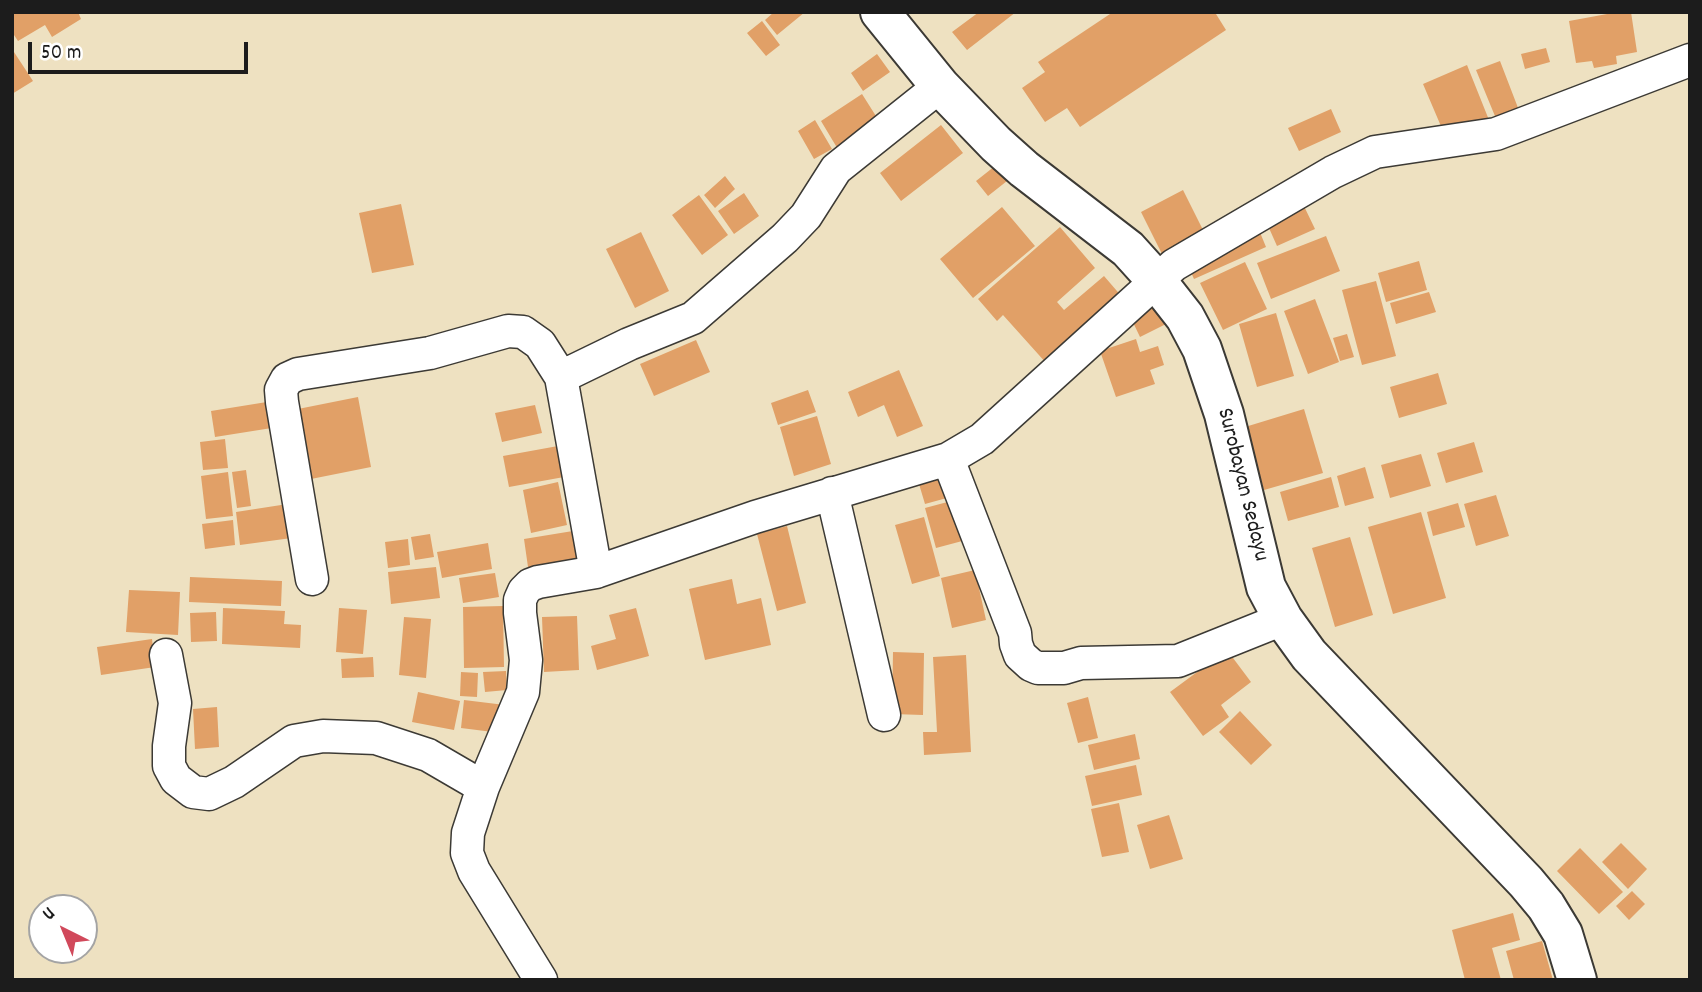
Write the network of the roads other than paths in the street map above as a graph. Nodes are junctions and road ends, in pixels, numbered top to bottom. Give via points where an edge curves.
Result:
1 (893, 16) edge
2 (1690, 60) edge
3 (940, 86) junction
4 (1156, 280) junction
5 (561, 377) junction
6 (948, 459) junction
7 (832, 493) junction
8 (596, 572) junction
9 (312, 579) dead end
10 (1283, 619) junction
11 (166, 655) dead end
12 (884, 715) dead end
13 (483, 787) junction
14 (541, 980) edge
15 (1577, 980) edge

1 - 3 main road, Surobayan Sedayu
2 - 4 street via 1496,134 1375,152 1185,258
3 - 4 main road, Surobayan Sedayu via 996,144 1128,249
3 - 5 street via 836,169 806,216 785,238 693,318
4 - 6 street via 982,439
4 - 10 main road, Surobayan Sedayu via 1185,317 1202,349 1224,414 1266,587
5 - 8 street
5 - 9 street via 540,344 523,332 508,331 430,353 287,379 281,390 282,402
6 - 7 street
6 - 10 street via 1016,633 1020,655 1031,665 1064,668 1081,663 1178,661
7 - 8 street
7 - 12 street
8 - 13 street via 538,582 524,591 520,600 526,660 523,692
10 - 15 main road, Surobayan Sedayu via 1309,655 1546,906 1563,934
11 - 13 street via 175,703 169,765 176,779 193,792 209,794 294,741 323,736 376,738 428,755
13 - 14 street via 468,833 467,853

